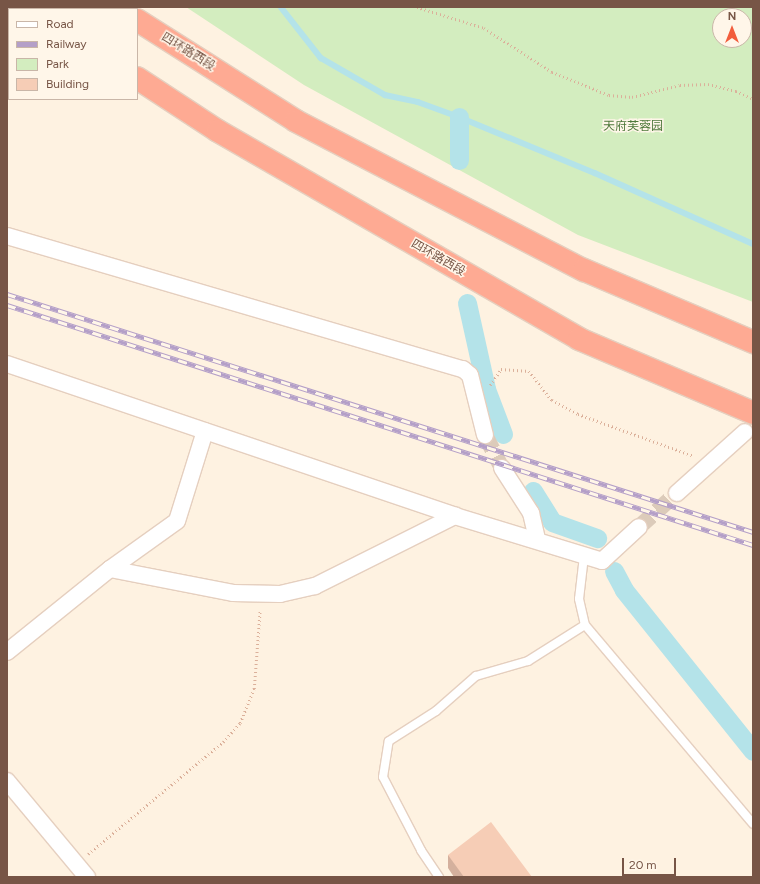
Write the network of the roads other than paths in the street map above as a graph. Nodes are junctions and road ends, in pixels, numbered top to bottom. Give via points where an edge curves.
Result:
1 (138, 21) edge
2 (138, 79) edge
3 (8, 238) edge
4 (753, 342) edge
5 (7, 364) edge
6 (749, 422) edge
7 (205, 431) junction
8 (485, 435) tunnel mouth
9 (502, 468) tunnel mouth
10 (677, 493) tunnel mouth
11 (455, 516) junction
12 (639, 527) tunnel mouth
13 (537, 539) junction
14 (584, 556) junction
15 (110, 569) junction
16 (585, 625) junction
17 (7, 652) edge
18 (7, 781) edge
19 (753, 824) edge
20 (87, 877) edge
21 (439, 877) edge

1 - 4 highway, 四环路西段 via 303,124 584,270
2 - 6 highway, 四环路西段 via 218,131 579,339
3 - 8 street via 463,369 470,375
5 - 7 street
6 - 10 street
7 - 11 street
7 - 15 street via 177,521
9 - 13 street via 531,513
11 - 13 street
11 - 15 street via 315,586 280,594 233,593
12 - 14 street via 602,561
13 - 14 street
14 - 16 lane via 579,599
15 - 17 street
16 - 19 lane
16 - 21 lane via 528,661 476,676 436,711 389,741 384,777 421,850
18 - 20 street

